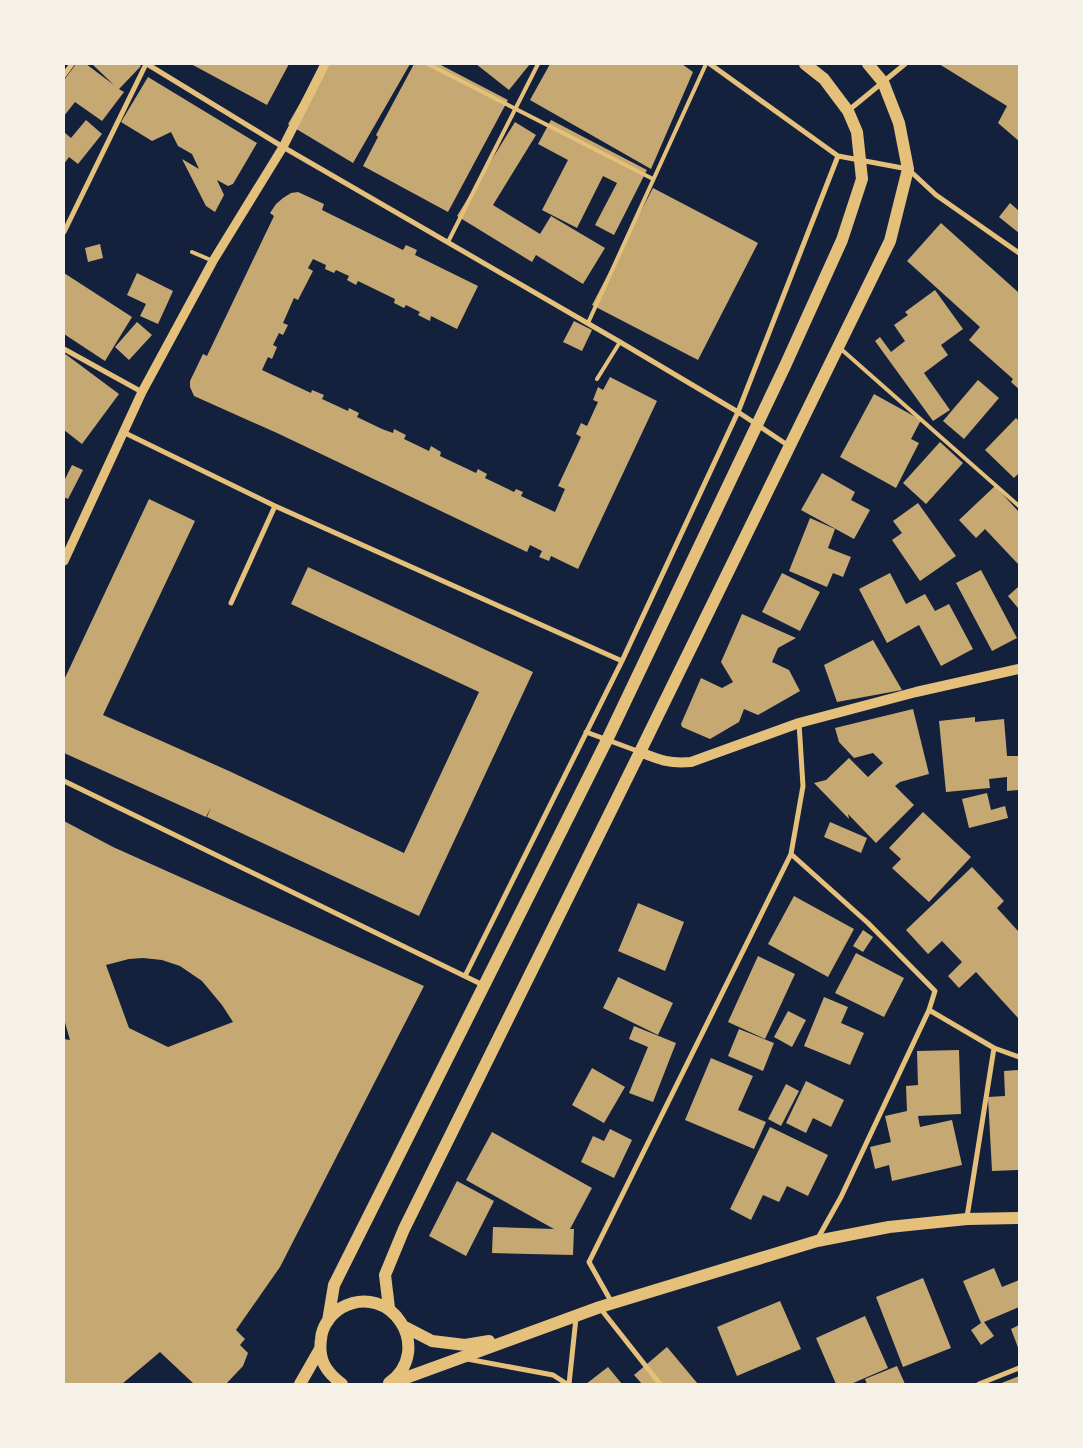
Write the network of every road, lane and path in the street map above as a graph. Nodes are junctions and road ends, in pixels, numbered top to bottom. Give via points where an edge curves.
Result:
1 (72, 64) edge
2 (147, 64) edge
3 (325, 64) edge
4 (428, 64) edge
5 (538, 64) edge
6 (708, 64) edge
7 (805, 64) edge
8 (868, 64) edge
9 (904, 64) edge
10 (64, 75) edge
11 (884, 82) junction
12 (515, 108) junction
13 (848, 111) junction
14 (282, 147) junction
15 (838, 156) junction
16 (860, 160) junction
17 (908, 169) junction
18 (653, 179) junction
19 (64, 232) edge
20 (448, 242) junction
21 (192, 252) dead end
22 (1019, 253) edge
23 (213, 261) junction
24 (588, 323) junction
25 (620, 342) junction
26 (838, 346) junction
27 (64, 349) edge
28 (597, 379) dead end
29 (142, 392) junction
30 (738, 412) junction
31 (757, 424) junction
32 (123, 432) junction
33 (789, 446) junction
34 (275, 506) junction
35 (1019, 506) edge
36 (64, 561) edge
37 (230, 603) dead end
38 (622, 661) junction
39 (1019, 669) edge
40 (799, 723) junction
41 (586, 732) junction
42 (607, 740) junction
43 (640, 752) junction
44 (64, 781) edge
45 (791, 854) junction
46 (466, 976) junction
47 (484, 985) junction
48 (929, 1010) junction
49 (994, 1048) junction
50 (1019, 1057) edge
51 (1019, 1218) edge
52 (967, 1219) junction
53 (817, 1241) junction
54 (606, 1306) junction
55 (389, 1308) junction
56 (576, 1316) junction
57 (328, 1321) junction
58 (405, 1326) junction
59 (516, 1337) junction
60 (320, 1348) junction
61 (462, 1358) junction
62 (1019, 1368) edge
63 (300, 1384) edge
64 (342, 1384) edge
65 (388, 1384) edge
66 (568, 1384) edge
67 (660, 1384) edge
68 (979, 1384) edge

1 - 10 street
2 - 14 street
2 - 19 street
3 - 14 street
4 - 12 lane
5 - 12 lane
6 - 15 street
6 - 18 lane
7 - 13 main road via 824,79
8 - 11 main road
9 - 11 street
11 - 13 street
11 - 17 main road via 899,123
12 - 18 lane
12 - 20 lane
13 - 16 main road via 857,132
14 - 20 street
14 - 23 street
15 - 16 street
15 - 30 street
16 - 17 street
16 - 31 main road via 862,179 842,240
17 - 22 street via 936,195
17 - 26 main road via 890,241
18 - 24 lane
20 - 24 street
21 - 23 lane
23 - 29 street
24 - 25 street
25 - 28 lane
25 - 30 street
26 - 33 main road
26 - 35 lane
27 - 29 street
29 - 32 street
30 - 31 street
30 - 38 street
31 - 33 street
31 - 42 main road
32 - 34 street
32 - 36 street
33 - 43 main road
34 - 37 street
34 - 38 street
38 - 41 street
39 - 40 main road
40 - 43 main road via 691,762 676,763
40 - 45 street via 803,786
41 - 42 street
41 - 46 street
42 - 43 street
42 - 47 main road
43 - 55 main road via 404,1229 386,1275
44 - 46 street
45 - 48 street via 868,923 935,991
45 - 54 street via 589,1262
46 - 47 street
47 - 57 main road via 334,1286
48 - 49 street
48 - 53 street via 842,1196
49 - 50 street
49 - 52 street
51 - 52 main road
52 - 53 main road via 889,1227
53 - 54 main road
54 - 56 main road
54 - 67 street
55 - 57 main road via 362,1301 337,1311
55 - 58 main road
56 - 59 main road
56 - 66 street
57 - 60 main road
58 - 59 main road via 432,1341 465,1345
58 - 65 main road via 408,1354 404,1367
59 - 61 main road
60 - 63 main road
60 - 64 main road via 330,1375
61 - 65 main road
61 - 66 street via 553,1375
62 - 68 street

